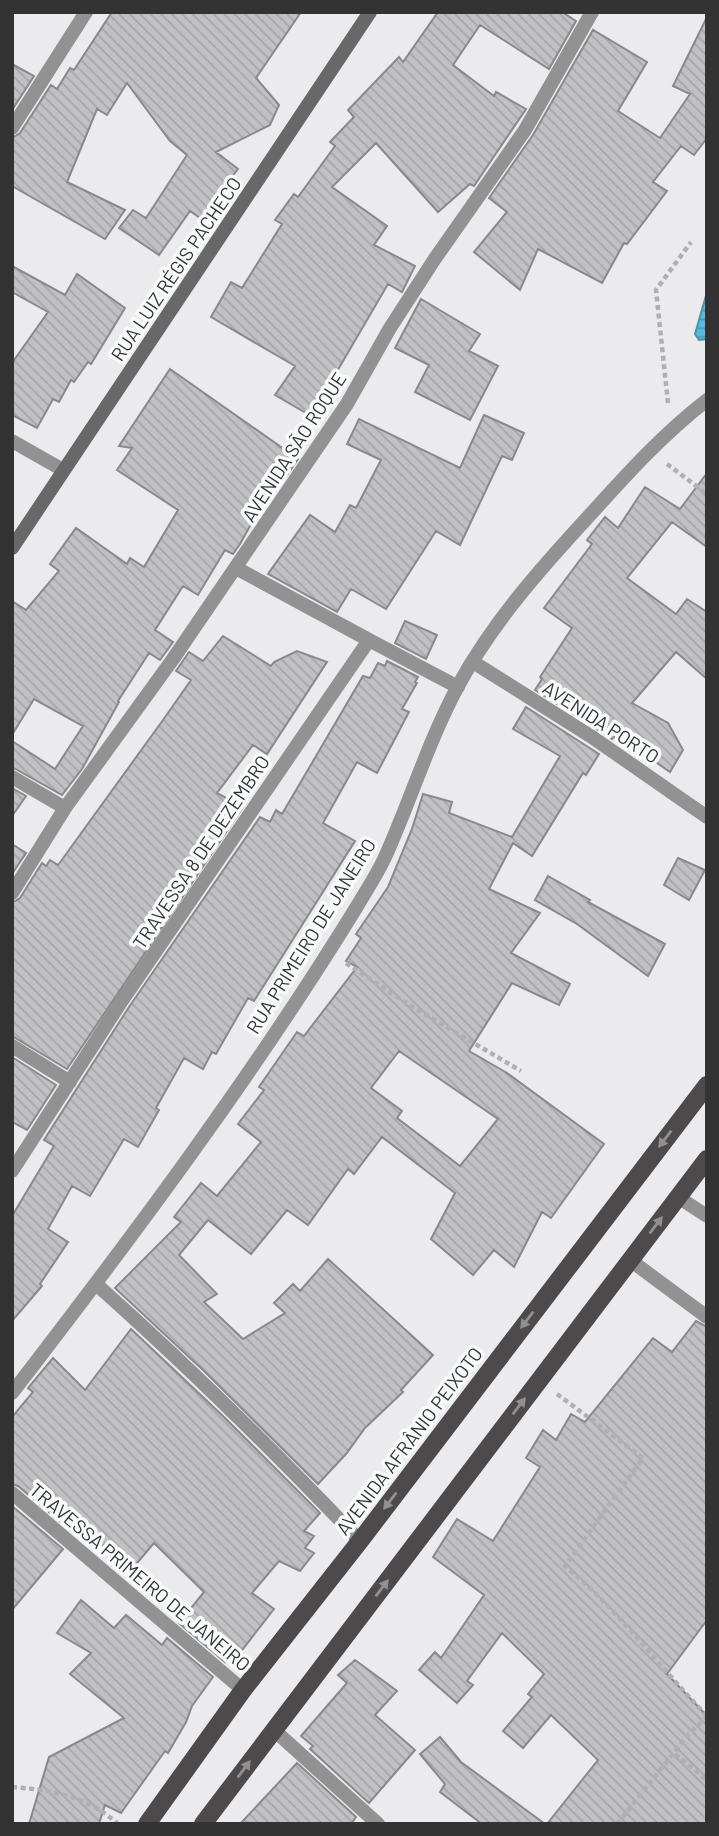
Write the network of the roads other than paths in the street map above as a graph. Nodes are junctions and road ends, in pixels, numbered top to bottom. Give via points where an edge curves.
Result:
1 (86, 12) edge
2 (370, 12) edge
3 (592, 12) edge
4 (12, 128) edge
5 (707, 400) edge
6 (12, 441) edge
7 (63, 470) junction
8 (12, 548) edge
9 (236, 568) junction
10 (369, 640) junction
11 (472, 662) junction
12 (458, 687) junction
13 (12, 777) edge
14 (65, 808) junction
15 (707, 817) edge
16 (12, 893) edge
17 (12, 1046) edge
18 (70, 1082) junction
19 (707, 1085) edge
20 (707, 1159) edge
21 (12, 1171) edge
22 (678, 1197) junction
23 (707, 1216) edge
24 (630, 1260) junction
25 (96, 1284) junction
26 (707, 1317) edge
27 (12, 1393) edge
28 (12, 1493) edge
29 (360, 1541) junction
30 (243, 1690) junction
31 (274, 1730) junction
32 (147, 1824) edge
33 (203, 1824) edge
34 (378, 1824) edge

1 - 4 street
2 - 7 main road, RUA LUIZ RÉGIS PACHECO
3 - 9 street, AVENIDA SÃO ROQUE via 525,130 434,260 347,404
5 - 11 street, RUA PRIMEIRO DE JANEIRO via 671,428 561,546
6 - 7 street
7 - 8 main road, RUA LUIZ RÉGIS PACHECO
9 - 10 street
9 - 14 street, AVENIDA SÃO ROQUE
10 - 12 street
10 - 18 street, TRAVESSA 8 DE DEZEMBRO
11 - 12 street, RUA PRIMEIRO DE JANEIRO
11 - 15 street, AVENIDA PORTO
12 - 25 street, RUA PRIMEIRO DE JANEIRO via 386,857 247,1075
13 - 14 street
14 - 16 street, AVENIDA SÃO ROQUE
17 - 18 street
18 - 21 street, TRAVESSA 8 DE DEZEMBRO
19 -> 29 main road, AVENIDA AFRÂNIO PEIXOTO
20 - 22 main road
22 - 23 street
24 -> 22 main road
24 - 26 street
31 -> 24 main road
25 - 27 street, RUA PRIMEIRO DE JANEIRO
25 - 29 street via 205,1383
28 - 30 street, TRAVESSA PRIMEIRO DE JANEIRO
29 - 30 main road, AVENIDA AFRÂNIO PEIXOTO
30 - 32 main road, AVENIDA AFRÂNIO PEIXOTO
33 -> 31 main road
31 - 34 street

